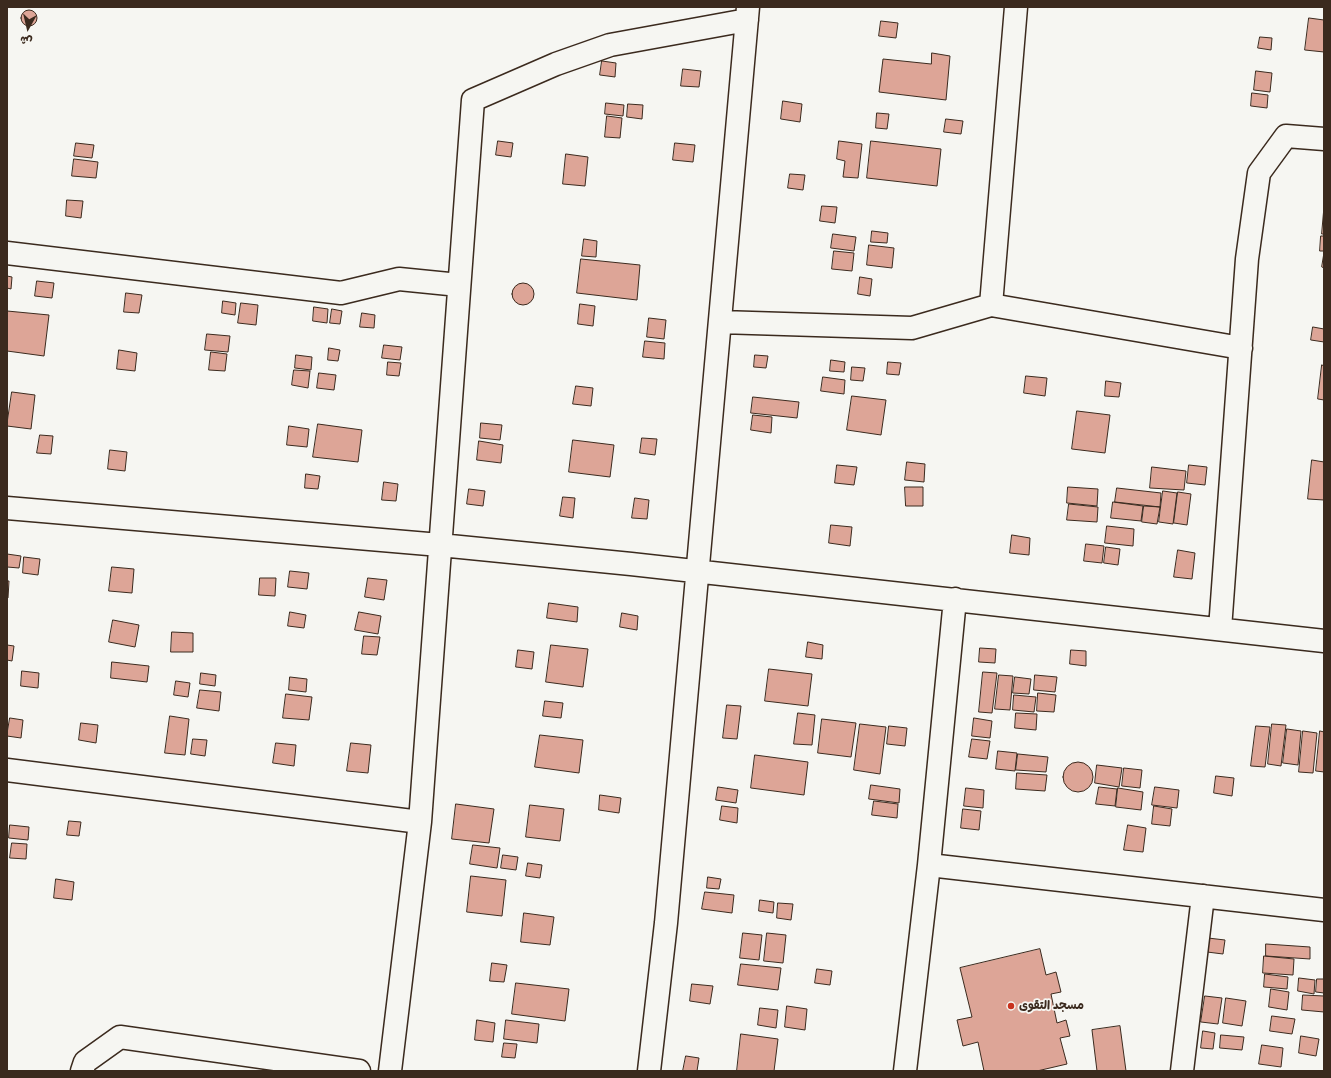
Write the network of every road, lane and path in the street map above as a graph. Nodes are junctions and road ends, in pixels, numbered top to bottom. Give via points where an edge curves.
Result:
1 (1016, 7) edge
2 (747, 13) edge
3 (1324, 139) edge
4 (7, 253) edge
5 (459, 285) junction
6 (991, 305) junction
7 (720, 322) junction
8 (1241, 348) junction
9 (7, 508) edge
10 (440, 545) junction
11 (698, 571) junction
12 (955, 599) junction
13 (1220, 629) junction
14 (1324, 641) edge
15 (7, 770) edge
16 (420, 822) junction
17 (929, 865) junction
18 (1203, 896) junction
19 (1324, 910) edge
20 (82, 1071) edge
21 (359, 1071) edge
22 (390, 1071) edge
23 (649, 1071) edge
24 (905, 1071) edge
25 (1182, 1071) edge

1 - 6 street
2 - 5 street via 610,45 556,64 473,100
2 - 7 street
3 - 8 street via 1286,136 1260,173 1247,259
4 - 5 street via 342,293 399,280
5 - 10 street
6 - 7 street via 912,328
6 - 8 street
7 - 11 street
8 - 13 street
9 - 10 street
10 - 11 street
10 - 16 street
11 - 12 street
11 - 23 street via 666,923
12 - 13 street
12 - 17 street
13 - 14 street
15 - 16 street
16 - 22 street
17 - 18 street
17 - 24 street
18 - 19 street
18 - 25 street
20 - 21 street via 85,1062 120,1037

